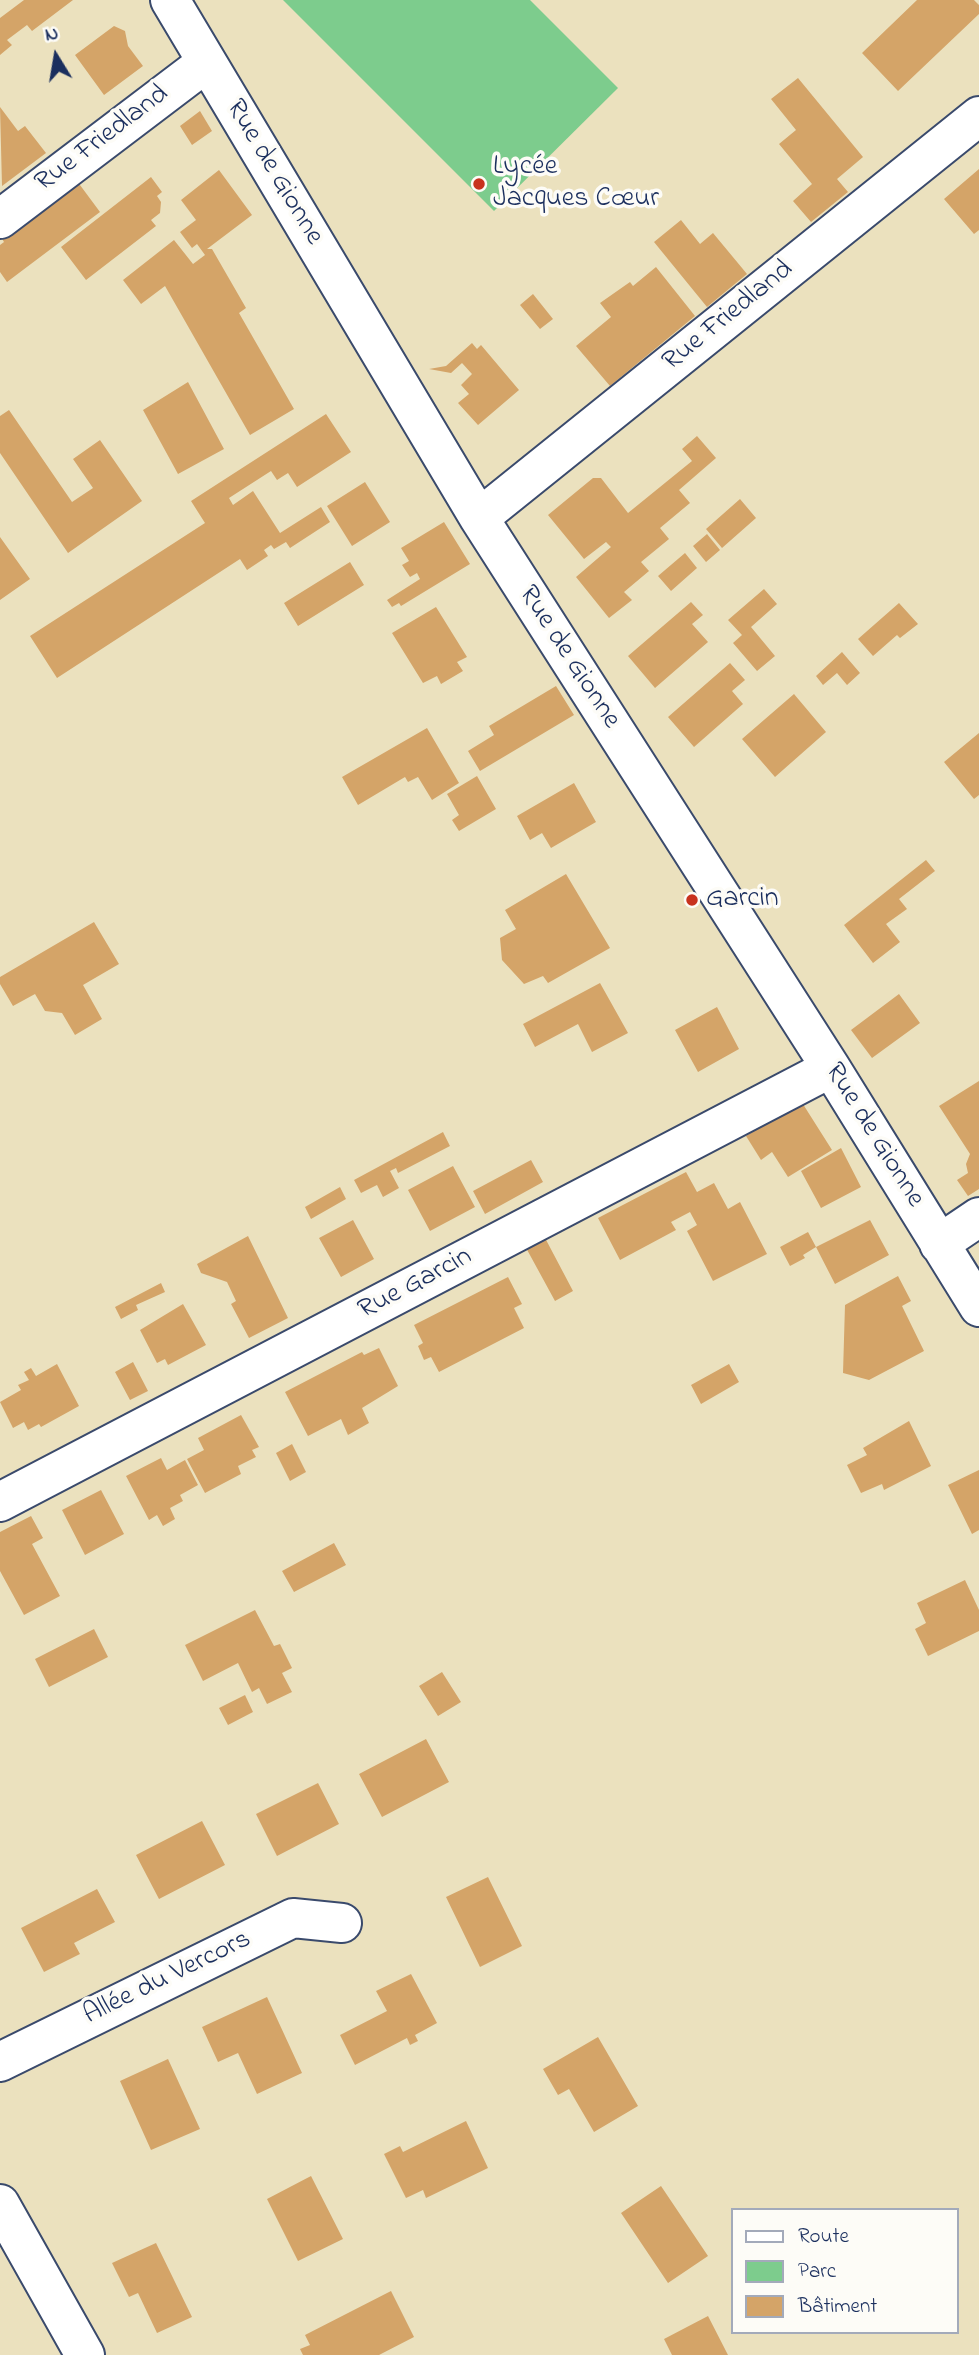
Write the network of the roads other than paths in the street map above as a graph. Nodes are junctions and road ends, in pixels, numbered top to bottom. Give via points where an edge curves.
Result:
1 (170, 0) edge
2 (207, 62) junction
3 (979, 116) edge
4 (0, 219) edge
5 (479, 518) junction
6 (831, 1068) junction
7 (979, 1217) edge
8 (939, 1244) junction
9 (979, 1307) edge
10 (0, 1503) edge
11 (342, 1923) dead end
12 (0, 2062) edge
13 (0, 2204) edge
14 (85, 2355) edge

1 - 2 street, Rue de Gionne
2 - 4 street, Rue Friedland
2 - 5 street, Rue de Gionne
3 - 5 street, Rue Friedland
5 - 6 street, Rue de Gionne
6 - 8 street, Rue de Gionne
6 - 10 street, Rue Garcin
7 - 8 street
8 - 9 street, Rue de Gionne
11 - 12 street, Allée du Vercors via 293,1918
13 - 14 street

